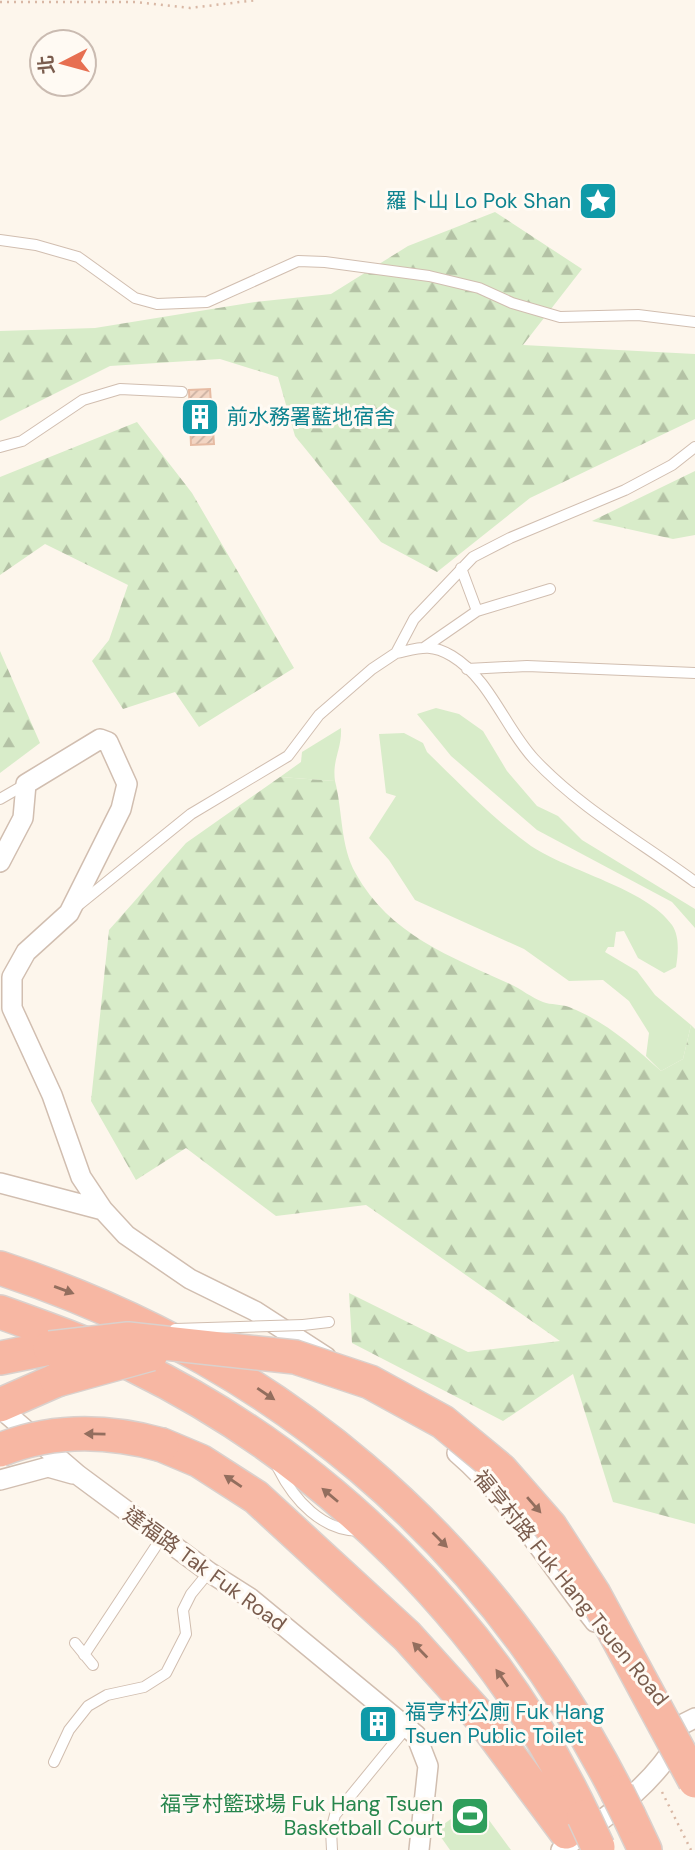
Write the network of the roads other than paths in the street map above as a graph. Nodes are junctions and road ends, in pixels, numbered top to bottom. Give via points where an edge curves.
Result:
1 (0, 240) edge
2 (695, 322) edge
3 (182, 392) dead end
4 (0, 447) edge
5 (695, 447) edge
6 (461, 568) junction
7 (550, 589) dead end
8 (478, 611) junction
9 (425, 647) junction
10 (396, 653) junction
11 (467, 669) junction
12 (695, 673) edge
13 (26, 784) junction
14 (0, 799) edge
15 (0, 862) edge
16 (695, 882) edge
17 (69, 913) junction
18 (6, 1002) edge
19 (0, 1183) edge
20 (103, 1210) junction
21 (0, 1268) edge
22 (0, 1312) edge
23 (329, 1322) dead end
24 (194, 1345) junction
25 (50, 1348) junction
26 (0, 1358) edge
27 (0, 1406) edge
28 (0, 1450) edge
29 (78, 1475) junction
30 (0, 1480) edge
31 (162, 1537) junction
32 (209, 1572) junction
33 (75, 1643) dead end
34 (84, 1655) junction
35 (93, 1665) dead end
36 (689, 1721) edge
37 (407, 1727) junction
38 (54, 1762) dead end
39 (695, 1781) edge
40 (581, 1841) edge
41 (332, 1850) edge
42 (419, 1850) edge
43 (645, 1850) edge

1 - 2 lane via 78,257 135,298 158,304 207,302 298,261 429,276 560,317 638,316
3 - 4 lane via 120,389 83,400 22,442
5 - 6 lane via 625,490 510,538
6 - 8 lane
6 - 10 lane via 414,619
7 - 8 lane
8 - 9 lane
9 - 10 lane
9 - 11 lane via 432,645
10 - 17 lane via 319,715 288,756 191,814
11 - 12 lane via 527,666
11 - 16 lane via 533,758 591,810
13 - 14 lane
13 - 15 street via 23,818
13 - 17 street via 100,739 108,742 127,784 121,809
17 - 18 street via 26,952
18 - 20 street, 福亨村路 Fuk Hang Tsuen Road via 52,1095 81,1177
19 - 20 street
20 - 36 street, 福亨村路 Fuk Hang Tsuen Road via 127,1235 190,1279 255,1311 393,1400 472,1467 631,1666
21 -> 43 highway via 70,1292 186,1346 258,1389 361,1465 444,1545 503,1611 571,1709
40 -> 22 highway via 558,1765 496,1670 440,1601 371,1531 266,1445 215,1411 134,1365
23 - 25 lane, bridge via 129,1332
24 - 25 highway, bridge via 128,1339
24 - 27 highway, bridge via 57,1380
24 -> 39 highway, bridge via 295,1357 347,1373 418,1406 485,1455 536,1507 582,1575
25 - 26 highway
27 - 29 street, 達福路 Tak Fuk Road
40 -> 28 highway, bridge via 429,1659 299,1534 219,1472 162,1445 119,1435 38,1438
29 - 30 street via 48,1467
29 - 31 street, 達福路 Tak Fuk Road
31 - 32 street, 達福路 Tak Fuk Road
31 - 34 lane
32 - 37 street, 達福路 Tak Fuk Road via 250,1598
32 - 38 lane via 183,1610 186,1633 166,1673 88,1706 69,1730
33 - 34 lane
34 - 35 lane
36 - 40 street, 福亨村路 Fuk Hang Tsuen Road via 654,1776
37 - 41 lane via 335,1815
37 - 42 street, 達福路 Tak Fuk Road via 422,1744 428,1766

